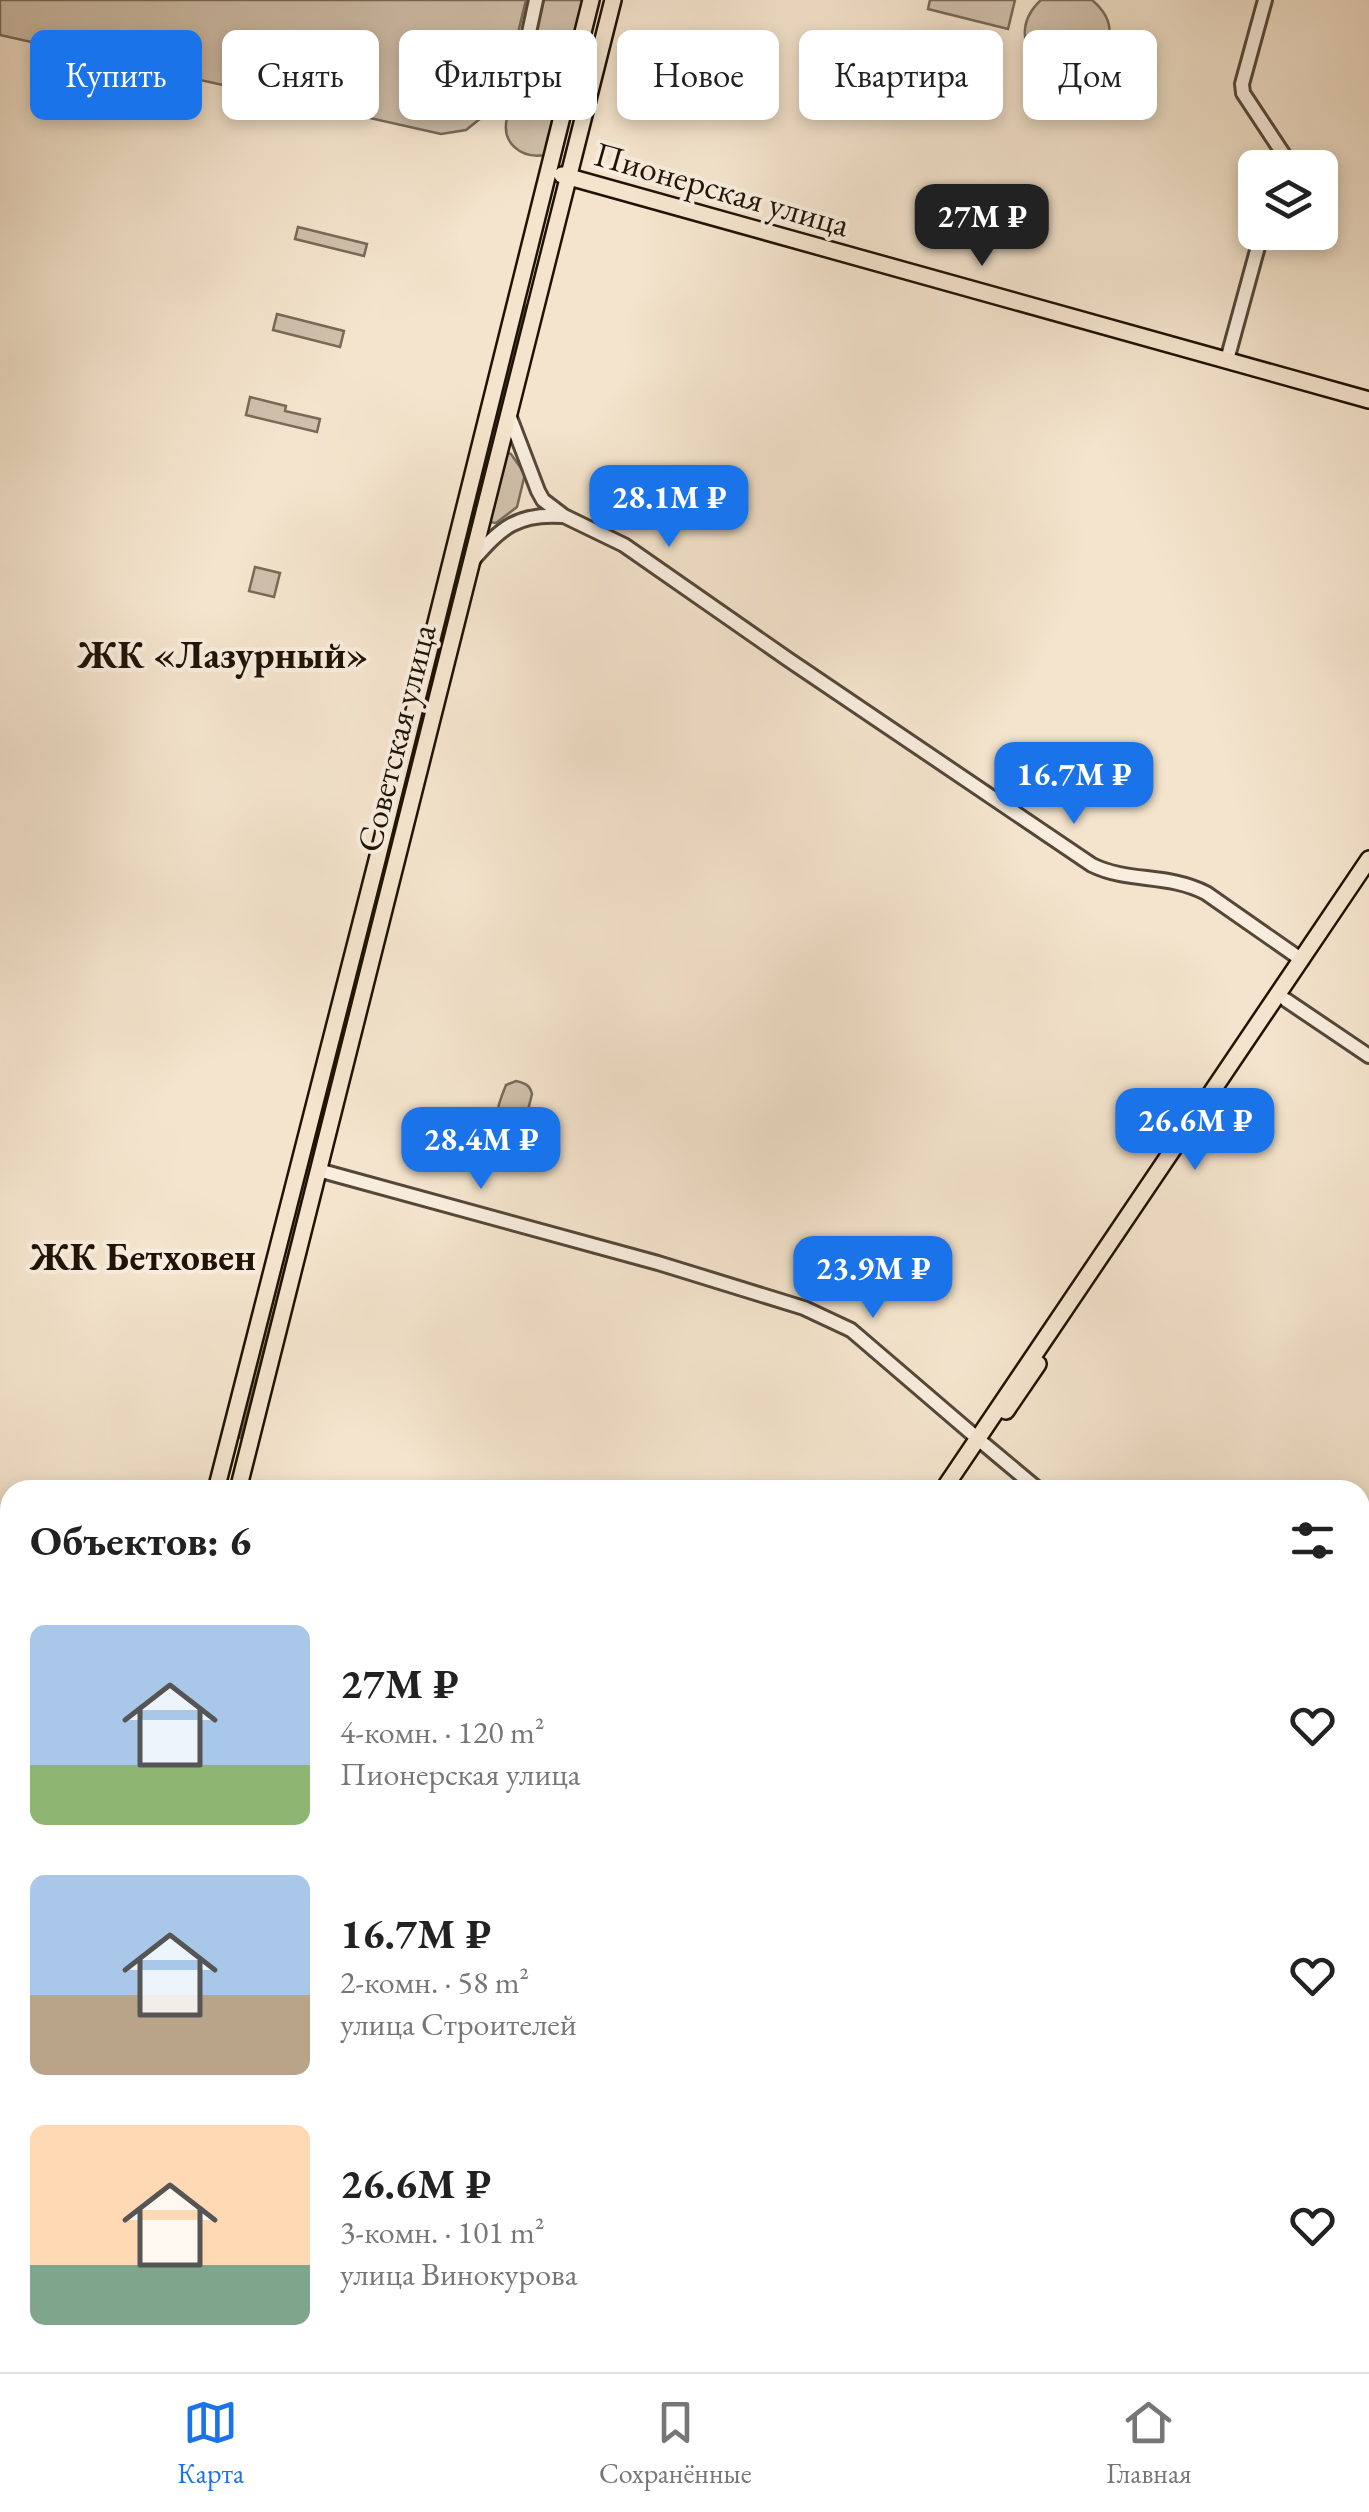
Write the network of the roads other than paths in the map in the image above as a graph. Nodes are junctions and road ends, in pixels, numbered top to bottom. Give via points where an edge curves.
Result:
1 (536, 0) edge
2 (591, 0) edge
3 (613, 0) edge
4 (1265, 0) edge
5 (530, 30) edge
6 (1276, 150) edge
7 (548, 171) junction
8 (568, 177) junction
9 (1257, 250) edge
10 (519, 290) junction
11 (539, 295) junction
12 (1227, 360) junction
13 (1369, 400) edge
14 (509, 415) junction
15 (564, 516) junction
16 (472, 562) junction
17 (1369, 859) edge
18 (376, 864) junction
19 (394, 868) junction
20 (1369, 877) edge
21 (1305, 963) junction
22 (1282, 997) junction
23 (1369, 1056) edge
24 (300, 1165) junction
25 (318, 1170) junction
26 (981, 1441) junction
27 (228, 1444) junction
28 (248, 1449) junction
29 (219, 1480) edge
30 (240, 1480) edge
31 (950, 1480) edge
32 (960, 1480) edge
33 (1027, 1480) edge

1 - 5 street
2 - 7 main road, Советская улица
3 - 8 main road, Советская улица
4 - 6 street via 1242,84
7 - 8 main road, Пионерская улица
7 - 10 main road, Советская улица
8 - 11 main road, Советская улица
8 - 12 main road, Пионерская улица
9 - 12 street
10 - 11 main road
10 - 18 main road, Советская улица
11 - 14 main road, Советская улица
12 - 13 main road, Пионерская улица
14 - 15 street via 538,491
14 - 16 main road, Советская улица
15 - 16 street via 539,514 510,524
15 - 21 street via 636,554 1092,865 1190,885
16 - 19 main road, Советская улица
17 - 21 main road
18 - 19 main road
18 - 24 main road, Советская улица
19 - 25 main road, Советская улица
20 - 21 main road
21 - 22 main road
22 - 23 street
22 - 26 main road
24 - 25 main road
24 - 27 main road, Советская улица
25 - 26 street via 804,1308 851,1330
25 - 28 main road, Советская улица
26 - 31 main road
26 - 32 main road
26 - 33 street
27 - 28 main road
27 - 29 main road, Советская улица
28 - 30 main road, Советская улица

